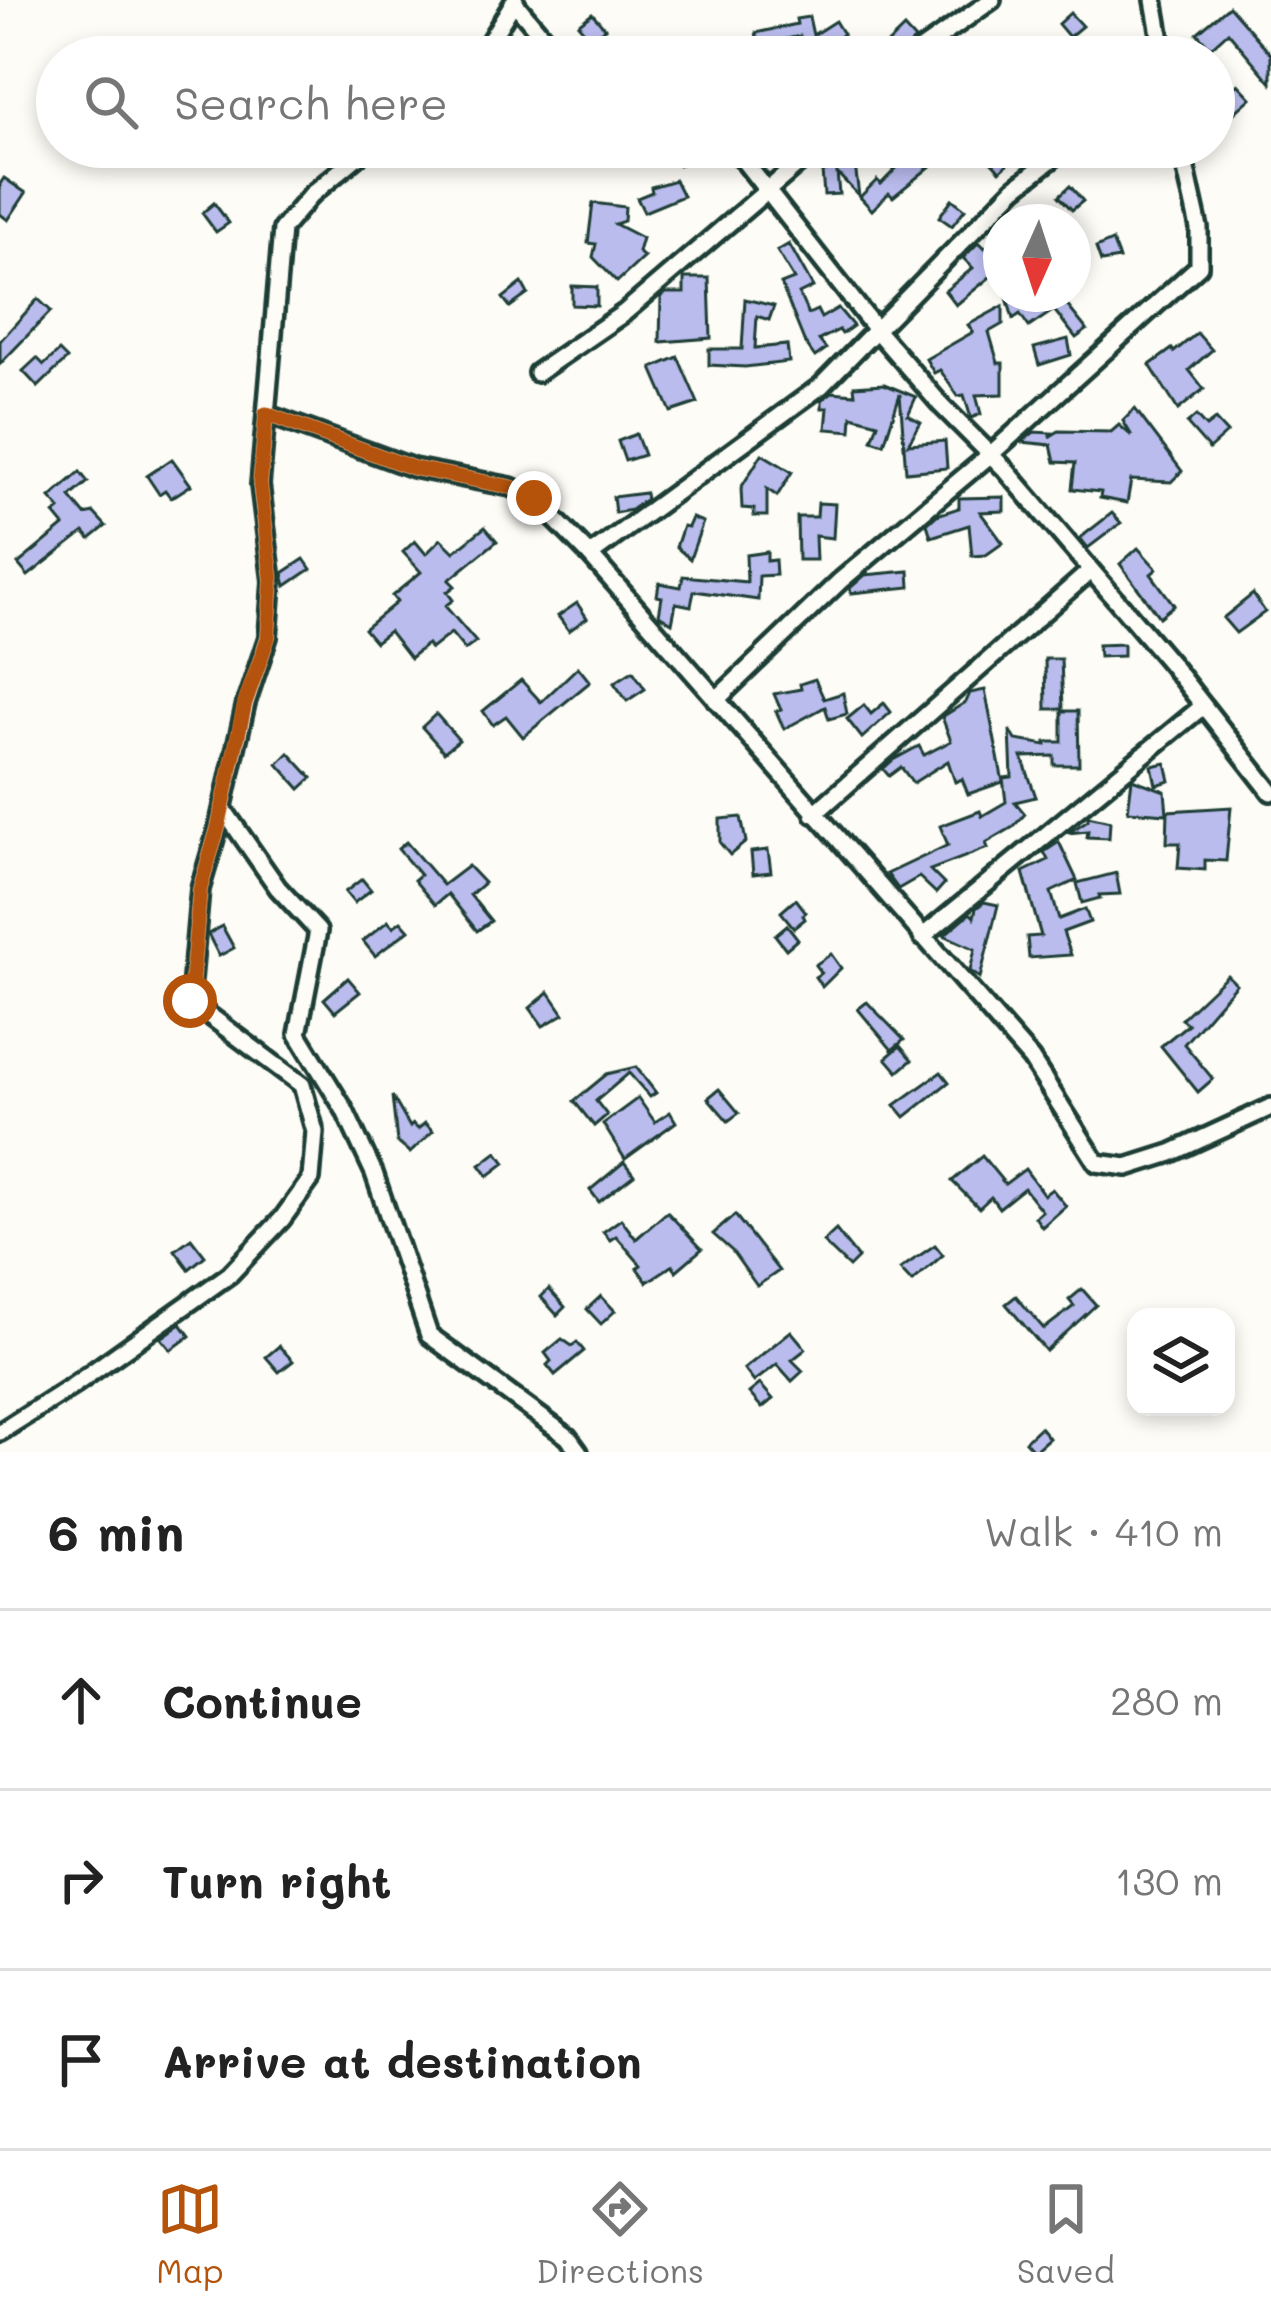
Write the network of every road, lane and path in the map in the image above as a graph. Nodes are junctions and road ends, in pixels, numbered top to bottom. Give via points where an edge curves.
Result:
1 (992, 0) edge
2 (1154, 0) edge
3 (515, 1) edge
4 (493, 36) edge
5 (543, 36) edge
6 (941, 36) edge
7 (1160, 36) edge
8 (343, 168) edge
9 (750, 168) edge
10 (796, 168) edge
11 (1040, 168) edge
12 (1186, 168) edge
13 (770, 193) junction
14 (877, 331) junction
15 (537, 373) dead end
16 (266, 414) junction
17 (991, 454) junction
18 (590, 555) junction
19 (1090, 572) junction
20 (716, 700) junction
21 (1203, 706) junction
22 (1271, 792) edge
23 (223, 809) junction
24 (814, 814) junction
25 (922, 937) junction
26 (1271, 1107) edge
27 (0, 1432) edge
28 (579, 1452) edge

1 - 6 street
2 - 7 street
3 - 4 street
3 - 5 street
8 - 16 street via 282,229
9 - 13 street
10 - 13 street
11 - 14 street
12 - 17 street via 1199,266
13 - 14 street
13 - 15 street via 624,314
14 - 17 street
14 - 18 street via 821,386
16 - 18 street via 413,468 511,487 534,498
16 - 23 street via 260,484 272,580 268,638
17 - 19 street
17 - 20 street via 840,581
18 - 20 street
19 - 21 street
19 - 24 street
20 - 24 street
21 - 22 street
21 - 25 street
23 - 27 street via 200,889 190,1001 302,1085 314,1132 310,1179 230,1274
23 - 28 street via 318,931 298,1034 374,1173 429,1335
24 - 25 street
25 - 26 street via 1031,1059 1096,1163 1127,1167 1171,1153

